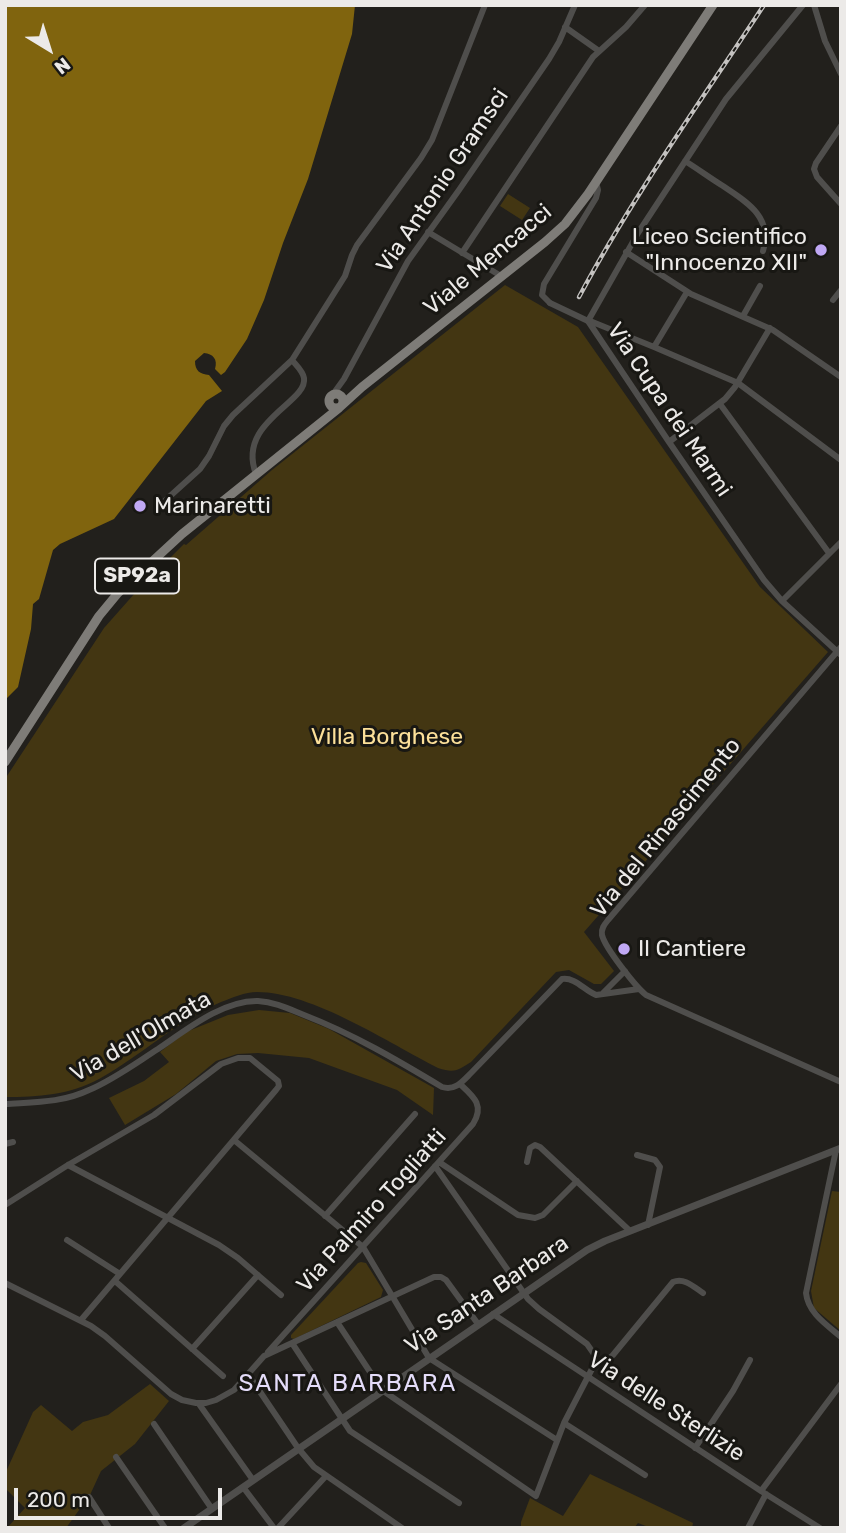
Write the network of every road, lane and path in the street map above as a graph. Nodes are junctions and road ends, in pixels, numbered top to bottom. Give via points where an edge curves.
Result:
1 (485, 5) edge
2 (575, 5) edge
3 (645, 5) edge
4 (713, 5) edge
5 (803, 5) edge
6 (814, 5) edge
7 (565, 27) junction
8 (599, 51) junction
9 (841, 74) edge
10 (841, 126) edge
11 (685, 161) junction
12 (596, 182) junction
13 (841, 204) edge
14 (428, 232) junction
15 (763, 251) dead end
16 (626, 252) junction
17 (462, 253) junction
18 (501, 276) junction
19 (760, 286) dead end
20 (841, 290) edge
21 (687, 292) junction
22 (834, 300) dead end
23 (743, 316) junction
24 (588, 321) junction
25 (770, 328) junction
26 (654, 347) junction
27 (292, 360) junction
28 (841, 377) edge
29 (737, 383) junction
30 (362, 387) junction
31 (335, 397) junction
32 (720, 404) junction
33 (339, 407) junction
34 (312, 428) junction
35 (669, 442) junction
36 (841, 460) edge
37 (256, 474) junction
38 (158, 506) dead end
39 (841, 542) edge
40 (829, 553) junction
41 (782, 601) junction
42 (839, 651) edge
43 (5, 762) edge
44 (625, 971) junction
45 (639, 989) junction
46 (601, 995) junction
47 (841, 1082) edge
48 (460, 1084) junction
49 (5, 1104) edge
50 (415, 1114) dead end
51 (234, 1140) junction
52 (13, 1142) dead end
53 (5, 1144) edge
54 (839, 1149) edge
55 (637, 1155) dead end
56 (527, 1162) dead end
57 (437, 1164) junction
58 (68, 1166) junction
59 (577, 1181) junction
60 (5, 1205) edge
61 (325, 1216) junction
62 (167, 1219) junction
63 (648, 1224) junction
64 (630, 1231) junction
65 (67, 1240) dead end
66 (363, 1247) junction
67 (121, 1274) junction
68 (258, 1275) junction
69 (115, 1281) junction
70 (5, 1283) edge
71 (524, 1293) junction
72 (703, 1293) dead end
73 (281, 1295) dead end
74 (392, 1296) junction
75 (493, 1314) junction
76 (80, 1320) junction
77 (338, 1322) junction
78 (478, 1324) junction
79 (841, 1337) edge
80 (292, 1343) junction
81 (192, 1349) junction
82 (264, 1356) junction
83 (429, 1358) junction
84 (750, 1360) dead end
85 (594, 1364) junction
86 (248, 1374) junction
87 (223, 1376) dead end
88 (587, 1376) junction
89 (841, 1384) edge
90 (382, 1390) junction
91 (199, 1404) junction
92 (341, 1419) junction
93 (564, 1423) junction
94 (155, 1424) dead end
95 (557, 1440) junction
96 (298, 1448) junction
97 (695, 1448) junction
98 (116, 1457) dead end
99 (645, 1475) dead end
100 (326, 1476) junction
101 (253, 1480) junction
102 (243, 1487) junction
103 (764, 1492) junction
104 (89, 1497) dead end
105 (459, 1503) dead end
106 (212, 1509) junction
107 (109, 1528) edge
108 (165, 1528) edge
109 (184, 1528) edge
110 (276, 1528) edge
111 (402, 1528) edge
112 (748, 1528) edge
113 (820, 1528) edge

1 - 27 street via 434,136 355,248 346,274
2 - 7 street, Via Antonio Gramsci
3 - 8 street
4 - 12 main road, Viale Mencacci
5 - 11 street via 738,82
6 - 9 street
7 - 8 street
7 - 14 street, Via Antonio Gramsci via 548,61
8 - 17 street
10 - 13 street via 814,171
11 - 15 street via 752,207 765,228
11 - 16 street
12 - 18 main road, Viale Mencacci via 559,229
12 - 24 street, Via Cupa dei Marmi, bridge via 596,198 544,284 542,295
14 - 17 street
14 - 31 street, Via Antonio Gramsci
16 - 21 street
16 - 24 street
17 - 18 street
18 - 30 main road, Viale Mencacci
19 - 23 street
20 - 22 street
21 - 23 street
21 - 26 street
23 - 25 street
24 - 26 street
24 - 35 street, Via Cupa dei Marmi
25 - 28 street
25 - 29 street
26 - 29 street
27 - 37 street via 304,382 259,433 252,455
27 - 38 street via 233,415 197,473
29 - 32 street
29 - 36 street
30 - 31 main road, Viale Mencacci
30 - 33 main road, Viale Mencacci
31 - 33 main road via 343,401
31 - 34 main road, Via Antonio Gramsci / SP92a
32 - 35 street
32 - 40 street
33 - 34 main road, Via Antonio Gramsci / SP92a
34 - 37 main road, Via Antonio Gramsci / SP92a
35 - 41 street, Via Cupa dei Marmi
37 - 43 main road, Via Antonio Gramsci / SP92a via 118,593
39 - 40 street
40 - 41 street
41 - 42 street, Via Cupa dei Marmi
42 - 44 street, Via del Rinascimento via 604,925 604,940
44 - 45 street, Via del Rinascimento
44 - 46 street
45 - 46 street
45 - 47 street, Via del Rinascimento
46 - 48 street via 569,978 561,980
48 - 49 street, Via dell'Olmata via 444,1088 332,1026 281,1006 252,1002 197,1022 88,1091 62,1099
48 - 57 street, Via Palmiro Togliatti via 476,1100 477,1116
50 - 61 street
51 - 58 street via 279,1086 276,1078 247,1057 216,1066 166,1107
51 - 61 street
51 - 62 street
52 - 53 street
54 - 63 street, Via Santa Barbara
54 - 79 street via 806,1293 813,1312
55 - 63 street via 660,1167
56 - 59 street via 530,1147 538,1146
57 - 59 street via 527,1217 543,1216
57 - 66 street, Via Palmiro Togliatti
57 - 71 street
58 - 60 street
58 - 62 street
59 - 64 street
61 - 66 street
62 - 67 street
62 - 68 street via 226,1249
63 - 64 street, Via Santa Barbara
64 - 71 street, Via Santa Barbara via 590,1248
65 - 67 street
66 - 74 street
66 - 82 street, Via Palmiro Togliatti
67 - 69 street
68 - 73 street
68 - 81 street
69 - 76 street
69 - 81 street
70 - 76 street
71 - 75 street, Via Santa Barbara
71 - 85 street via 587,1344
72 - 85 street via 684,1281 673,1282 612,1357
74 - 77 street
74 - 78 street via 441,1277
74 - 83 street
75 - 78 street, Via Santa Barbara
75 - 88 street, Via delle Sterlizie
76 - 91 street via 171,1394
77 - 80 street
77 - 90 street
78 - 83 street, Via Santa Barbara
80 - 82 street
80 - 92 street
81 - 87 street
82 - 86 street, Via Palmiro Togliatti
83 - 90 street, Via Santa Barbara
83 - 95 street
84 - 97 street
85 - 88 street
86 - 91 street, Via Palmiro Togliatti via 229,1394
86 - 96 street
88 - 93 street
88 - 97 street, Via delle Sterlizie
89 - 103 street
90 - 92 street, Via Santa Barbara
90 - 95 street via 536,1496
91 - 101 street
92 - 96 street, Via Santa Barbara
92 - 105 street via 356,1436
93 - 95 street
93 - 99 street
94 - 106 street
96 - 100 street
96 - 101 street, Via Santa Barbara
97 - 103 street, Via delle Sterlizie
98 - 108 street
100 - 110 street
100 - 111 street
101 - 102 street, Via Santa Barbara
102 - 106 street, Via Santa Barbara
102 - 110 street
103 - 112 street
103 - 113 street, Via delle Sterlizie
104 - 107 street
106 - 109 street, Via Santa Barbara

